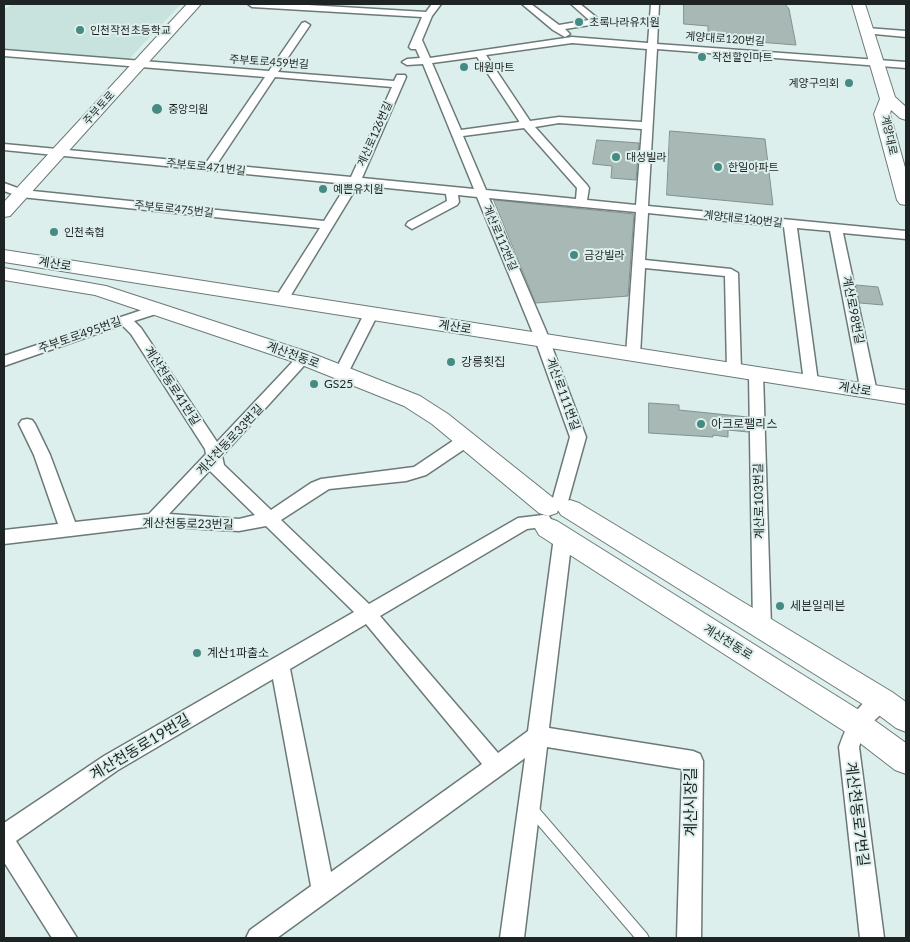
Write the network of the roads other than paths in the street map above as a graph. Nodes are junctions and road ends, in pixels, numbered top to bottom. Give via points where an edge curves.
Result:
1 (194, 4) edge
2 (252, 4) edge
3 (400, 4) edge
4 (438, 4) edge
5 (526, 4) edge
6 (575, 4) edge
7 (655, 4) edge
8 (858, 4) edge
9 (403, 13) junction
10 (428, 15) junction
11 (305, 25) dead end
12 (556, 28) junction
13 (867, 31) junction
14 (906, 34) edge
15 (417, 39) junction
16 (572, 40) junction
17 (653, 46) junction
18 (4, 53) edge
19 (480, 54) junction
20 (427, 61) junction
21 (407, 62) junction
22 (876, 62) junction
23 (906, 64) edge
24 (138, 65) junction
25 (272, 75) junction
26 (397, 84) junction
27 (888, 98) junction
28 (906, 114) edge
29 (528, 124) junction
30 (648, 126) junction
31 (457, 134) junction
32 (4, 147) edge
33 (58, 152) junction
34 (209, 167) junction
35 (355, 181) junction
36 (4, 187) edge
37 (451, 191) junction
38 (21, 193) junction
39 (482, 194) junction
40 (906, 200) edge
41 (581, 203) junction
42 (642, 209) junction
43 (4, 212) edge
44 (790, 224) junction
45 (327, 225) junction
46 (412, 225) dead end
47 (836, 228) junction
48 (906, 235) edge
49 (4, 256) edge
50 (639, 263) junction
51 (4, 274) edge
52 (281, 300) junction
53 (157, 309) junction
54 (371, 314) junction
55 (125, 320) junction
56 (544, 341) junction
57 (633, 355) junction
58 (304, 358) junction
59 (4, 361) edge
60 (734, 370) junction
61 (341, 373) junction
62 (756, 374) junction
63 (811, 382) junction
64 (869, 392) junction
65 (906, 398) edge
66 (27, 424) dead end
67 (466, 440) junction
68 (215, 456) junction
69 (555, 518) junction
70 (270, 519) junction
71 (154, 520) junction
72 (69, 530) junction
73 (4, 537) edge
74 (368, 614) junction
75 (762, 627) junction
76 (280, 665) junction
77 (882, 701) junction
78 (906, 719) edge
79 (857, 724) junction
80 (538, 736) junction
81 (906, 760) edge
82 (496, 766) junction
83 (529, 806) junction
84 (4, 836) edge
85 (4, 842) edge
86 (323, 891) junction
87 (65, 938) edge
88 (258, 938) edge
89 (512, 938) edge
90 (643, 938) edge
91 (689, 938) edge
92 (872, 938) edge

1 - 24 street, 주부토로
2 - 9 street
3 - 9 street
4 - 10 street, 계산로126번길
5 - 12 street
6 - 12 street via 596,21
7 - 17 street
8 - 13 street, 계양대로
9 - 10 street
10 - 15 street, 계산로126번길
11 - 25 street
12 - 16 street
13 - 14 street
13 - 22 street, 계양대로
15 - 20 street, 계산로112번길
15 - 21 street, 계산로126번길
16 - 17 street, 계양대로120번길
16 - 19 street, 계양대로120번길
17 - 22 street, 계양대로120번길
17 - 30 street
18 - 24 street, 주부토로459번길
19 - 20 street, 계양대로120번길
19 - 29 street
20 - 21 street, 계양대로120번길
20 - 31 street, 계산로112번길
21 - 26 street, 계산로126번길
22 - 23 street, 계양대로120번길
22 - 27 street, 계양대로
24 - 25 street, 주부토로459번길
24 - 33 street, 주부토로
25 - 26 street, 주부토로459번길
25 - 34 street
26 - 35 street, 계산로126번길
27 - 28 street, 계양대로
27 - 40 street, 계양대로 via 882,114
29 - 30 street via 559,120
29 - 31 street
29 - 41 street via 583,188
30 - 42 street
31 - 39 street, 계산로112번길
32 - 33 street, 주부토로471번길
33 - 34 street, 주부토로471번길
33 - 38 street, 주부토로
34 - 35 street, 주부토로471번길
35 - 37 street, 계양대로140번길
35 - 45 street, 계산로126번길
36 - 38 street
37 - 39 street, 계양대로140번길
37 - 46 street via 453,202
38 - 43 street, 주부토로
38 - 45 street, 주부토로475번길
39 - 41 street, 계양대로140번길
39 - 56 street, 계산로112번길
41 - 42 street, 계양대로140번길
42 - 44 street, 계양대로140번길
42 - 50 street
44 - 47 street, 계양대로140번길
44 - 63 street
45 - 52 street, 계산로126번길
47 - 48 street, 계양대로140번길
47 - 64 street, 계산로98번길
49 - 52 street, 계산로
50 - 57 street
50 - 60 street via 730,273
51 - 53 street, 계산천동로 via 99,290
52 - 54 street, 계산로
53 - 55 street, 주부토로495번길
53 - 58 street, 계산천동로
54 - 56 street, 계산로
54 - 61 street
55 - 59 street, 주부토로495번길
55 - 68 street, 계산천동로41번길 via 136,331
56 - 57 street, 계산로
56 - 69 street, 계산로111번길 via 578,437
57 - 60 street, 계산로
58 - 61 street, 계산천동로
58 - 68 street, 계산천동로33번길
60 - 62 street, 계산로
61 - 67 street, 계산천동로 via 427,409
62 - 63 street, 계산로
62 - 75 street, 계산로103번길
63 - 64 street, 계산로
64 - 65 street, 계산로
66 - 72 street via 42,455
67 - 69 street, 계산천동로
67 - 70 street, 계산천동로23번길 via 420,471 317,487
68 - 70 street, 계산천동로41번길 via 216,467
68 - 71 street, 계산천동로33번길
69 - 74 street, 계산천동로19번길 via 524,523
69 - 75 street, 계산천동로
69 - 79 street, 계산천동로
69 - 80 street
70 - 71 street, 계산천동로23번길 via 239,525
70 - 74 street
71 - 72 street, 계산천동로23번길
72 - 73 street, 계산천동로23번길
74 - 76 street, 계산천동로19번길
74 - 82 street
75 - 77 street, 계산천동로
76 - 84 street, 계산천동로19번길 via 112,762
76 - 86 street
77 - 78 street, 계산천동로
77 - 79 street, 계산천동로7번길
79 - 81 street, 계산천동로
79 - 92 street, 계산천동로7번길 via 849,747
80 - 82 street
80 - 83 street
80 - 91 street, 계산시장길 via 693,761
82 - 86 street
83 - 89 street
83 - 90 lane
85 - 87 street
86 - 88 street

